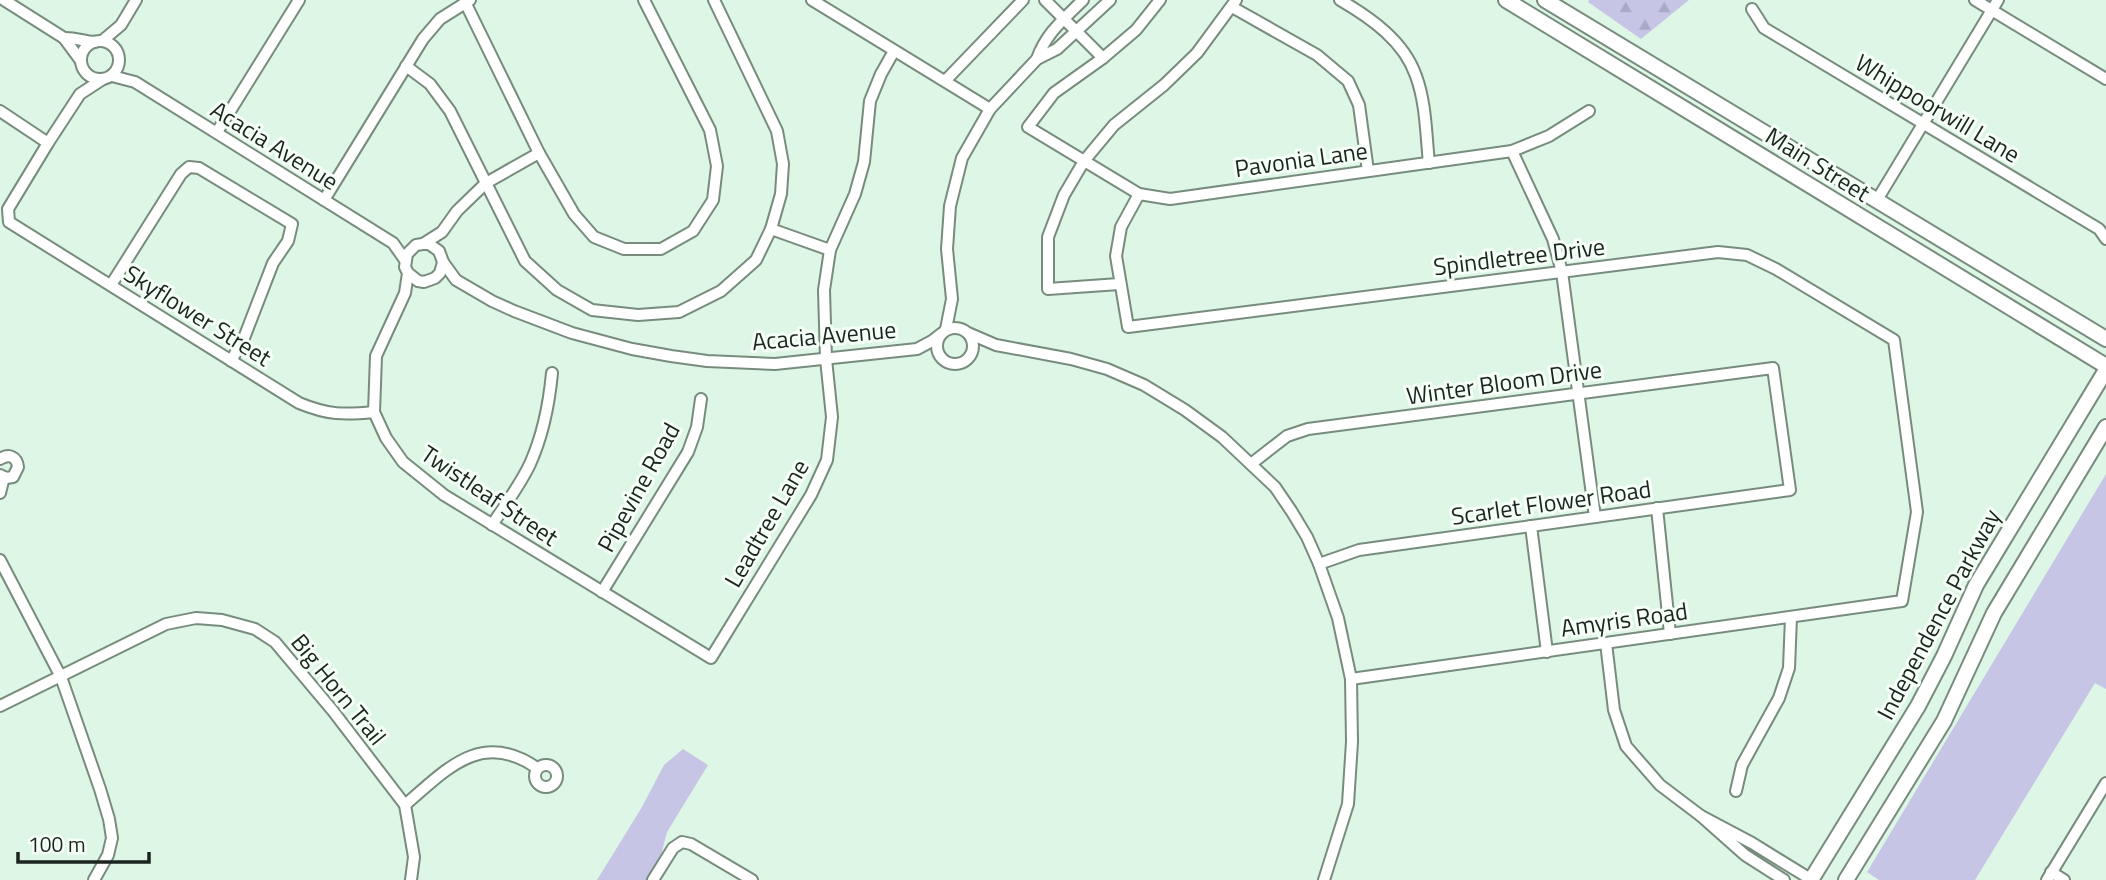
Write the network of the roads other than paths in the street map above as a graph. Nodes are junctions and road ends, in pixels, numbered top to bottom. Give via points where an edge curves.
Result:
1 (4, 0) edge
2 (136, 0) edge
3 (299, 0) edge
4 (645, 0) edge
5 (714, 0) edge
6 (812, 0) edge
7 (1023, 0) edge
8 (1045, 0) edge
9 (1083, 0) edge
10 (1110, 0) edge
11 (1160, 0) edge
12 (1340, 0) edge
13 (1507, 0) edge
14 (1545, 0) edge
15 (1975, 0) edge
16 (467, 1) edge
17 (1234, 3) edge
18 (1994, 5) edge
19 (1752, 9) dead end
20 (1064, 19) junction
21 (121, 25) junction
22 (1077, 32) junction
23 (64, 38) junction
24 (99, 41) junction
25 (894, 51) junction
26 (119, 57) junction
27 (1103, 58) junction
28 (1037, 59) junction
29 (82, 65) junction
30 (406, 66) junction
31 (108, 77) junction
32 (2106, 79) edge
33 (135, 82) junction
34 (945, 82) junction
35 (80, 94) junction
36 (990, 109) junction
37 (0, 111) edge
38 (1589, 111) dead end
39 (1923, 123) junction
40 (217, 132) junction
41 (48, 143) junction
42 (1512, 151) junction
43 (539, 153) junction
44 (1084, 161) junction
45 (1429, 163) junction
46 (1368, 171) junction
47 (486, 183) junction
48 (1139, 194) junction
49 (324, 200) junction
50 (1877, 200) junction
51 (771, 229) junction
52 (442, 232) junction
53 (2106, 239) edge
54 (393, 243) junction
55 (419, 244) junction
56 (830, 250) junction
57 (442, 259) junction
58 (405, 260) junction
59 (1562, 272) junction
60 (408, 273) junction
61 (430, 280) junction
62 (456, 280) junction
63 (1119, 284) junction
64 (111, 285) junction
65 (405, 293) junction
66 (952, 299) junction
67 (944, 331) junction
68 (965, 331) junction
69 (2106, 339) edge
70 (996, 345) junction
71 (917, 349) junction
72 (974, 353) junction
73 (826, 359) junction
74 (944, 359) junction
75 (231, 361) junction
76 (2106, 368) edge
77 (552, 373) dead end
78 (1578, 393) junction
79 (702, 398) dead end
80 (374, 412) junction
81 (2106, 427) edge
82 (0, 458) edge
83 (1251, 464) junction
84 (2, 476) edge
85 (1790, 490) joint
86 (0, 494) edge
87 (1657, 508) junction
88 (1595, 517) junction
89 (492, 525) junction
90 (1531, 526) junction
91 (0, 560) edge
92 (1319, 564) junction
93 (602, 592) junction
94 (1902, 601) joint
95 (1791, 617) junction
96 (1670, 634) junction
97 (1606, 643) junction
98 (1547, 652) junction
99 (711, 658) joint
100 (61, 677) junction
101 (1351, 679) junction
102 (0, 706) edge
103 (537, 768) dead end
104 (2106, 783) edge
105 (1736, 791) dead end
106 (405, 805) junction
107 (1701, 816) junction
108 (2049, 876) edge
109 (94, 880) edge
110 (411, 880) edge
111 (653, 880) edge
112 (752, 880) edge
113 (1324, 880) edge
114 (1784, 880) edge
115 (1812, 880) edge
116 (1846, 880) edge
117 (2064, 880) edge

1 - 23 street
2 - 21 street
3 - 40 street
4 - 43 street via 710,130 717,166 713,200 693,232 661,249 624,249 594,237 574,214
5 - 51 street via 777,131 783,164
6 - 25 street
7 - 34 street
8 - 20 street
9 - 20 street
10 - 22 street
11 - 27 street via 1136,30
12 - 45 street via 1397,42 1416,75
13 - 76 main road, Main Street
14 - 50 main road, Main Street
15 - 18 street
16 - 30 street via 440,19
16 - 43 street
17 - 44 street via 1197,53 1114,125
17 - 46 street via 1317,55 1348,81 1359,105
18 - 32 street
18 - 39 street
19 - 39 street, Whippoorwill Lane via 1764,27
20 - 22 street
20 - 28 street via 1045,40
21 - 24 street
21 - 26 street
22 - 27 street
22 - 28 street
23 - 24 street
23 - 29 street
24 - 26 street via 112,45
24 - 29 street via 82,52
25 - 34 street
25 - 56 street, Leadtree Lane via 870,101 864,162
26 - 31 street
26 - 33 street
27 - 44 street, Pavonia Lane via 1054,93 1028,127
28 - 36 street
29 - 31 street via 91,76
29 - 35 street
30 - 47 street via 429,84 450,111
30 - 49 street
31 - 33 street
31 - 35 street
33 - 40 street, Acacia Avenue
34 - 36 street
35 - 41 street
36 - 66 street via 962,158 950,206 947,249
37 - 41 street
38 - 42 street, Pavonia Lane via 1549,136
39 - 50 street
39 - 53 street, Whippoorwill Lane via 2099,229
40 - 49 street, Acacia Avenue
41 - 64 street, Skyflower Street via 8,209 9,222
42 - 45 street, Pavonia Lane
42 - 59 street via 1553,239
43 - 47 street
44 - 48 street, Pavonia Lane
44 - 63 street via 1064,194 1048,237 1048,289
45 - 46 street, Pavonia Lane
46 - 48 street, Pavonia Lane via 1170,199
47 - 51 street via 524,261 556,290 592,310 638,315 679,312 722,291 756,260
47 - 52 street
48 - 63 street via 1121,227 1116,256
49 - 54 street, Acacia Avenue
50 - 69 main road, Main Street
51 - 56 street
52 - 55 street
52 - 57 street
54 - 55 street, Acacia Avenue
54 - 58 street, Acacia Avenue
55 - 57 street via 435,247
55 - 58 street
56 - 73 street, Leadtree Lane via 824,290
57 - 61 street via 440,273
57 - 62 street, Acacia Avenue
58 - 60 street
59 - 63 street, Spindletree Drive via 1128,327
59 - 78 street
59 - 94 street, Spindletree Drive via 1718,252 1747,255 1894,340 1917,512
60 - 61 street via 412,278
60 - 65 street, Twistleaf Street
61 - 62 street, Acacia Avenue
61 - 65 street
62 - 73 street, Acacia Avenue via 514,311 632,349 741,363
64 - 75 street, Skyflower Street
64 - 75 street via 189,167 199,168 292,224
65 - 80 street, Twistleaf Street via 376,356
66 - 67 street
66 - 68 street
67 - 68 street
67 - 71 street
67 - 74 street via 936,346
68 - 70 street
68 - 72 street via 973,338
70 - 72 street
70 - 83 street via 1071,359 1144,385 1222,437
71 - 73 street, Acacia Avenue
71 - 74 street
72 - 74 street via 956,364
73 - 99 street, Leadtree Lane via 832,417 827,460 811,495
75 - 80 street, Skyflower Street via 317,410 345,415
76 - 115 main road, Independence Parkway via 1976,585 1918,706
77 - 89 street via 539,442 529,467
78 - 83 street, Winter Bloom Drive via 1308,429 1287,436
78 - 85 street, Winter Bloom Drive via 1773,368
78 - 88 street
79 - 93 street, Pipevine Road via 688,452
80 - 89 street, Twistleaf Street via 403,462
81 - 116 main road, Independence Parkway via 1994,613 1944,721
82 - 84 street via 12,457 18,465 14,475
83 - 92 street via 1292,512
84 - 86 street
85 - 87 street, Scarlet Flower Road
87 - 88 street, Scarlet Flower Road
87 - 96 street
88 - 90 street, Scarlet Flower Road
89 - 93 street, Twistleaf Street
90 - 92 street, Scarlet Flower Road via 1359,550
90 - 98 street
91 - 100 street
92 - 101 street via 1338,618
93 - 99 street, Twistleaf Street
94 - 95 street, Amyris Road
95 - 96 street, Amyris Road
95 - 105 street via 1789,668 1779,698 1742,765
96 - 97 street, Amyris Road
97 - 98 street, Amyris Road
97 - 107 street via 1614,710 1626,746 1660,785
98 - 101 street, Amyris Road
100 - 102 street, Big Horn Trail
100 - 106 street, Big Horn Trail via 182,620 209,618 255,629 275,642 304,675
100 - 109 street via 109,819 111,847
101 - 113 street via 1348,804
103 - 106 street via 512,755 471,755
104 - 108 street
106 - 110 street, Big Horn Trail via 414,857
107 - 114 street via 1745,855
107 - 115 street
108 - 117 street
111 - 112 street via 673,848 682,842

